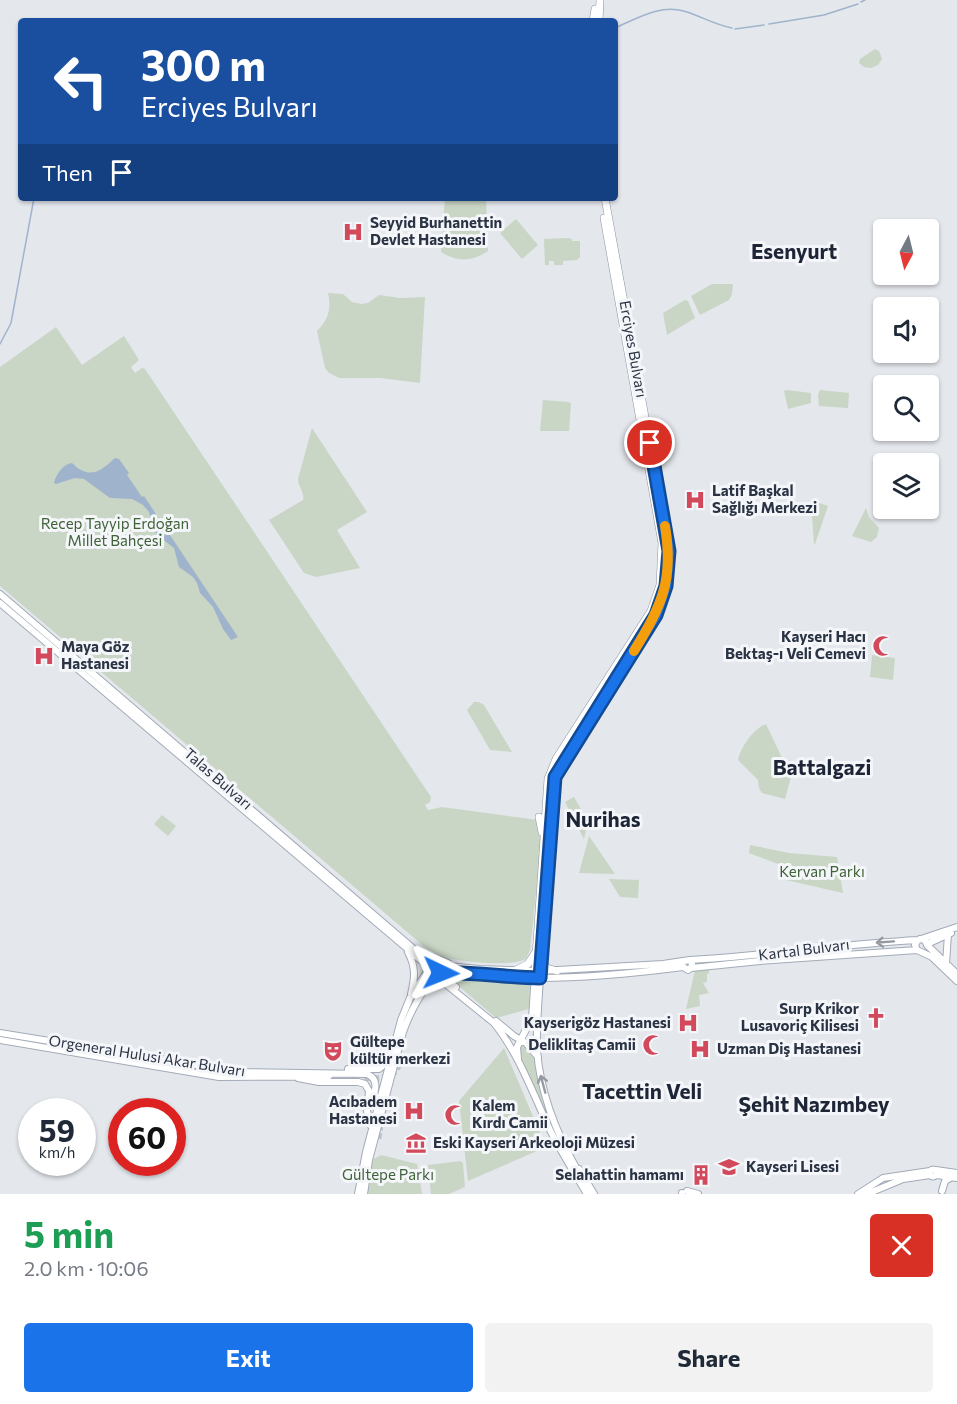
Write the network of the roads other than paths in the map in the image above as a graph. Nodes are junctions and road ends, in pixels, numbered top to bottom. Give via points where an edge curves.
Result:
1 (598, 0) edge
2 (598, 17) edge
3 (603, 201) edge
4 (603, 201) edge
5 (0, 593) edge
6 (0, 603) edge
7 (538, 817) dead end
8 (544, 841) junction
9 (957, 929) edge
10 (948, 934) junction
11 (919, 939) junction
12 (927, 945) junction
13 (409, 947) junction
14 (537, 947) junction
15 (919, 951) junction
16 (541, 956) junction
17 (685, 963) junction
18 (946, 964) junction
19 (432, 967) junction
20 (460, 967) junction
21 (514, 971) junction
22 (557, 971) junction
23 (957, 974) edge
24 (438, 975) junction
25 (538, 975) junction
26 (957, 981) edge
27 (426, 990) junction
28 (410, 998) junction
29 (0, 1033) edge
30 (521, 1039) junction
31 (0, 1040) edge
32 (42, 1043) junction
33 (109, 1054) junction
34 (538, 1057) junction
35 (390, 1058) junction
36 (399, 1064) tunnel mouth
37 (521, 1068) junction
38 (321, 1072) junction
39 (365, 1078) junction
40 (375, 1080) junction
41 (384, 1082) junction
42 (370, 1110) dead end
43 (370, 1136) junction
44 (378, 1141) tunnel mouth
45 (568, 1158) junction
46 (956, 1176) edge
47 (885, 1182) junction
48 (364, 1191) edge
49 (942, 1191) dead end
50 (684, 1193) edge
51 (358, 1194) edge
52 (589, 1194) edge
53 (698, 1194) edge
54 (858, 1194) edge
55 (867, 1194) edge

1 - 2 highway
3 - 16 highway, Erciyes Bulvarı via 668,543 666,586 656,615 555,777
4 - 8 highway, Erciyes Bulvarı via 658,514 662,567 651,610 556,759 548,779
5 - 13 main road, Talas Bulvarı
6 - 13 main road, Talas Bulvarı
7 - 8 highway
8 - 14 highway, Erciyes Bulvarı
9 - 10 main road
9 - 11 main road, Kartal Bulvarı
10 - 12 main road
10 - 18 main road
11 - 12 main road
11 - 15 main road via 915,943
11 -> 17 main road, Kartal Bulvarı
12 - 15 main road
12 - 18 main road
13 - 19 main road, Talas Bulvarı
13 - 20 main road
13 - 28 main road via 415,969
14 - 21 highway via 529,962
14 - 25 highway, Erciyes Bulvarı
15 - 17 main road, Kartal Bulvarı via 691,968 692,964
15 - 26 main road via 932,957
16 - 22 highway via 544,966
16 - 25 highway, Erciyes Bulvarı
17 - 22 main road, Kartal Bulvarı
17 - 25 main road, Kartal Bulvarı
18 - 23 main road
19 - 20 main road, Kartal Bulvarı
19 - 24 main road via 430,974
19 - 24 main road via 440,967
19 - 28 main road
20 - 21 main road, Kartal Bulvarı
21 - 25 main road, Kartal Bulvarı
22 - 25 main road, Kartal Bulvarı
24 - 25 main road, Kartal Bulvarı
24 - 27 main road
24 - 30 main road
24 - 37 main road via 494,1023
25 - 30 main road, Erciyes Bulvarı via 532,1018
25 - 34 main road, Erciyes Bulvarı
27 - 36 main road via 410,1023
27 - 48 main road via 403,1032
28 - 35 main road
29 - 32 main road, Orgeneral Hulusi Akar Bulvarı
30 - 34 main road
30 - 37 main road via 517,1052
31 - 32 main road, Orgeneral Hulusi Akar Bulvarı
32 - 33 main road, Orgeneral Hulusi Akar Bulvarı
33 - 38 main road, Orgeneral Hulusi Akar Bulvarı via 240,1072
33 - 39 main road, Orgeneral Hulusi Akar Bulvarı via 219,1077 292,1076 307,1081 358,1082
45 -> 34 main road, Erciyes Bulvarı via 550,1111
35 - 38 main road via 379,1069
35 - 41 main road
37 - 45 main road
38 - 39 main road, Orgeneral Hulusi Akar Bulvarı
39 - 40 main road
39 - 43 main road
40 - 41 main road via 380,1074
40 - 42 main road
41 - 43 main road
43 - 51 main road
44 - 48 main road
45 - 52 main road
46 - 47 main road via 900,1174
46 - 49 main road via 945,1181
47 - 54 main road
47 - 55 main road
50 - 53 main road

